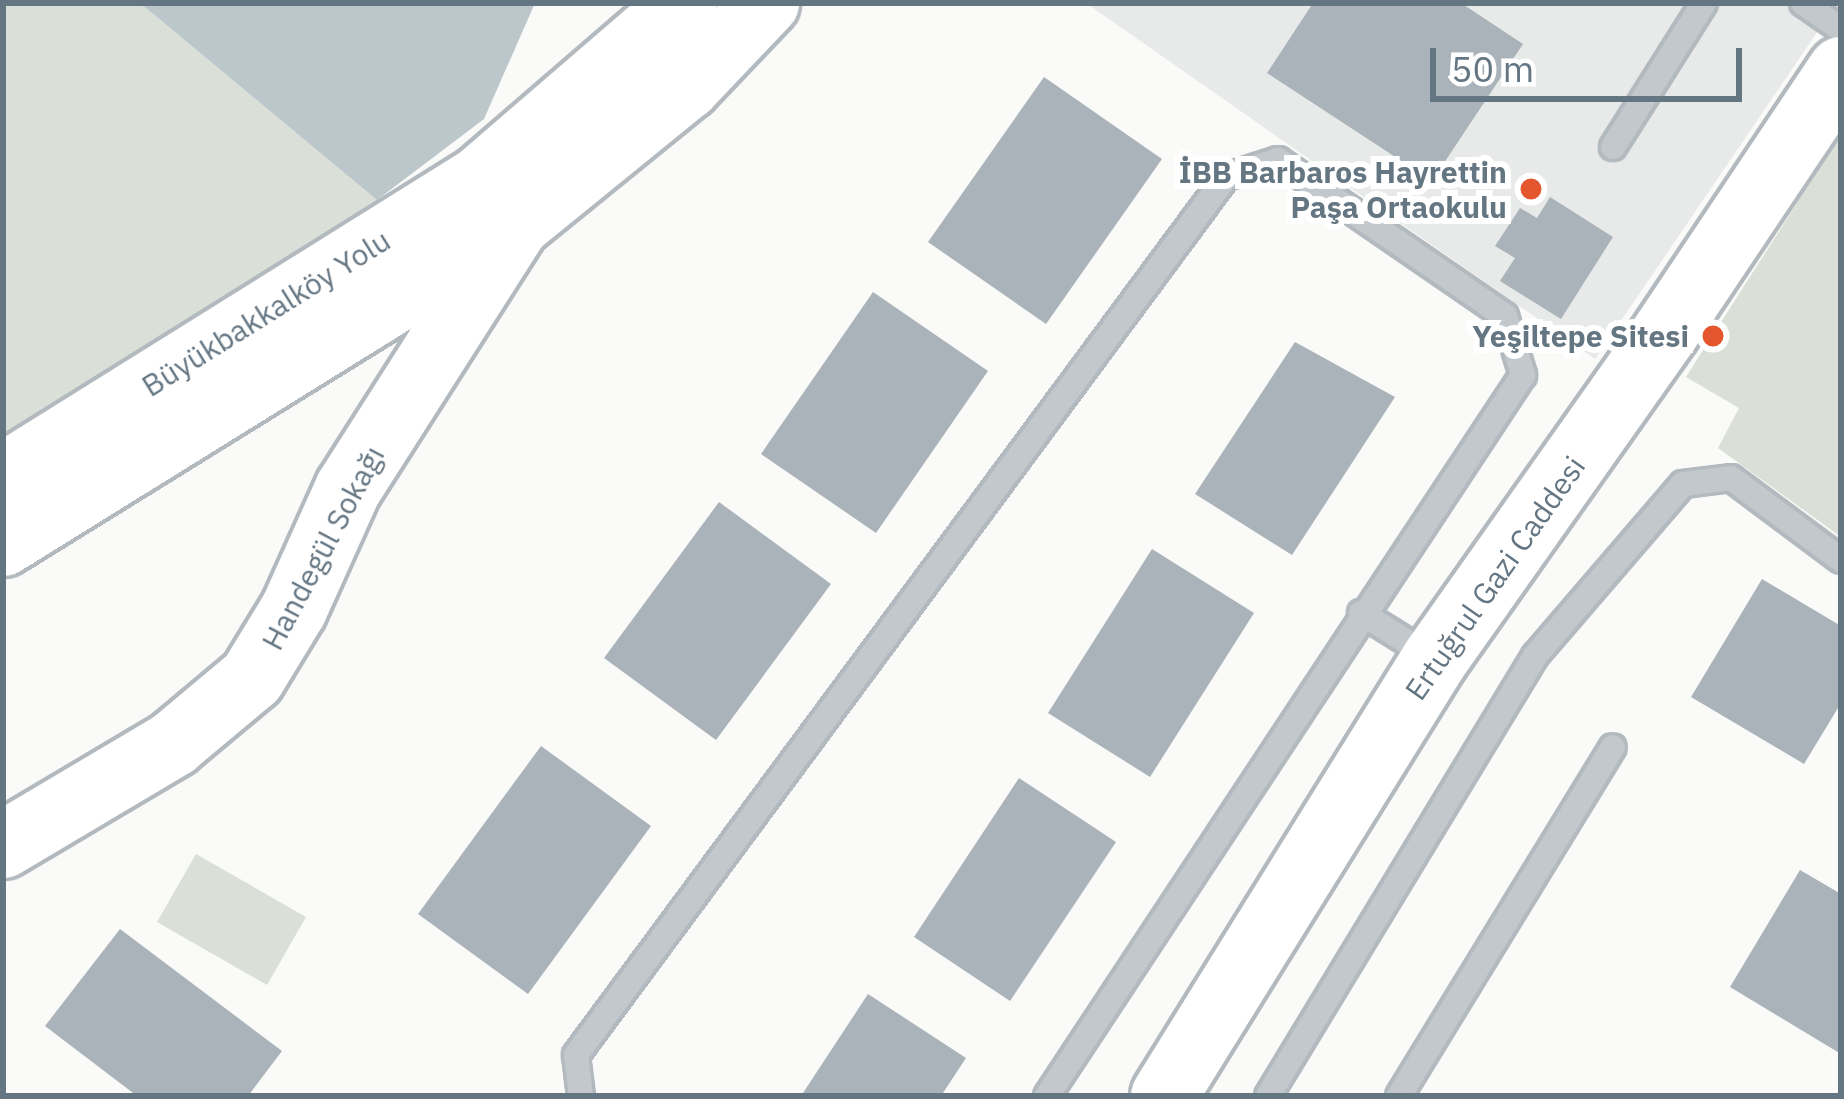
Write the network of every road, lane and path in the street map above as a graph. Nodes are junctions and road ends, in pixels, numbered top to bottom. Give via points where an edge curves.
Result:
1 (684, 3) edge
2 (766, 3) edge
3 (1705, 3) edge
4 (1803, 3) edge
5 (1841, 28) edge
6 (1841, 70) edge
7 (524, 142) junction
8 (1613, 147) dead end
9 (517, 224) junction
10 (3, 477) edge
11 (3, 543) edge
12 (1841, 560) edge
13 (1361, 613) junction
14 (1436, 659) junction
15 (1613, 746) dead end
16 (3, 845) edge
17 (581, 1096) edge
18 (1047, 1096) edge
19 (1164, 1096) edge
20 (1268, 1096) edge
21 (1399, 1096) edge

1 - 7 main road, Büyükbakkalköy Yolu
2 - 9 main road via 687,86
3 - 8 lane
4 - 5 lane
6 - 14 main road, Ertuğrul Gazi Caddesi
7 - 9 main road
7 - 10 main road, Büyükbakkalköy Yolu via 480,179
9 - 11 main road, Büyükbakkalköy Yolu
9 - 16 main road, Handegül Sokağı via 348,489 295,609 252,678 173,744
12 - 20 lane via 1731,478 1683,484 1535,656
13 - 14 lane
13 - 17 lane via 1523,375 1505,316 1278,160 1226,177 576,1055
13 - 18 lane
14 - 19 main road, Ertuğrul Gazi Caddesi
15 - 21 lane

